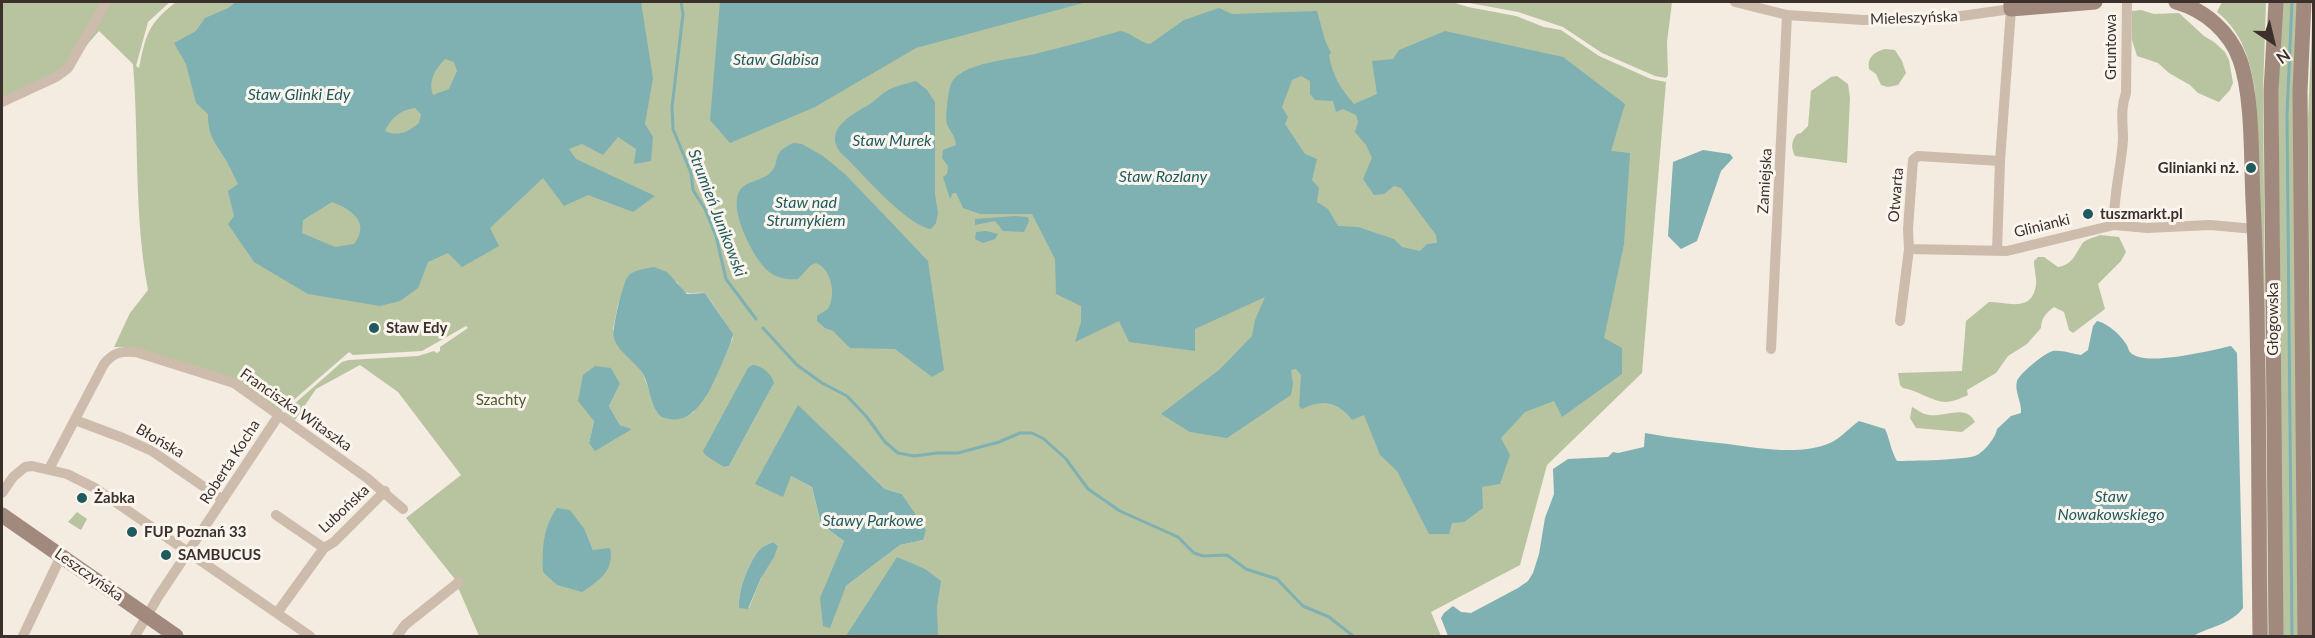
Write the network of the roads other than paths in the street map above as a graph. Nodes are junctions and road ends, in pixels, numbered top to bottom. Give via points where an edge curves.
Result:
1 (106, 2) edge
2 (1735, 2) edge
3 (2095, 2) edge
4 (2127, 2) edge
5 (2176, 2) edge
6 (2276, 2) edge
7 (2304, 2) edge
8 (2011, 5) edge
9 (1787, 15) junction
10 (2, 102) edge
11 (2000, 161) junction
12 (2114, 225) junction
13 (2254, 229) junction
14 (1909, 249) junction
15 (1997, 250) junction
16 (1900, 321) dead end
17 (1771, 349) dead end
18 (279, 415) junction
19 (75, 420) junction
20 (48, 469) junction
21 (385, 491) junction
22 (2, 493) edge
23 (223, 500) junction
24 (403, 509) dead end
25 (2, 515) edge
26 (276, 515) dead end
27 (324, 548) junction
28 (189, 551) junction
29 (61, 556) junction
30 (459, 582) dead end
31 (277, 613) junction
32 (146, 616) junction
33 (23, 636) edge
34 (135, 636) edge
35 (176, 636) edge
36 (310, 636) edge
37 (397, 636) edge
38 (2260, 636) edge
39 (2276, 636) edge
40 (2304, 636) edge

1 - 10 street via 69,68
2 - 9 street, Mieleszyńska
3 - 8 main road, Mieleszyńska
4 - 12 street, Gruntowa via 2126,93
5 - 13 main road, Głogowska via 2193,8 2219,26 2232,43 2244,73
6 - 39 main road, Głogowska via 2271,91
7 - 40 main road, Głogowska via 2300,112
8 - 9 street, Mieleszyńska via 1940,19 1904,21
8 - 11 street
9 - 17 street, Zamiejska
11 - 14 street, Otwarta via 1918,156 1914,160
11 - 15 street
12 - 13 street, Glinianki
12 - 15 street, Glinianki via 2007,251
13 - 38 main road, Głogowska
14 - 15 street, Glinianki
14 - 16 street
18 - 19 street, Franciszka Witaszka via 229,381 122,351 104,364
18 - 21 street, Franciszka Witaszka
18 - 23 street, Roberta Kocha
19 - 20 street, Franciszka Witaszka
19 - 23 street, Błońska via 152,451
20 - 22 street via 25,467
20 - 28 street via 79,479
21 - 24 street, Franciszka Witaszka
21 - 27 street, Lubońska
23 - 28 street, Roberta Kocha
25 - 29 main road, Leszczyńska
26 - 27 street, Lubońska
27 - 31 street, Lubońska
28 - 31 street
28 - 32 street, Roberta Kocha
29 - 32 main road, Leszczyńska
29 - 33 street
30 - 37 street via 405,625
31 - 36 street
32 - 34 street, Roberta Kocha
32 - 35 main road, Leszczyńska

